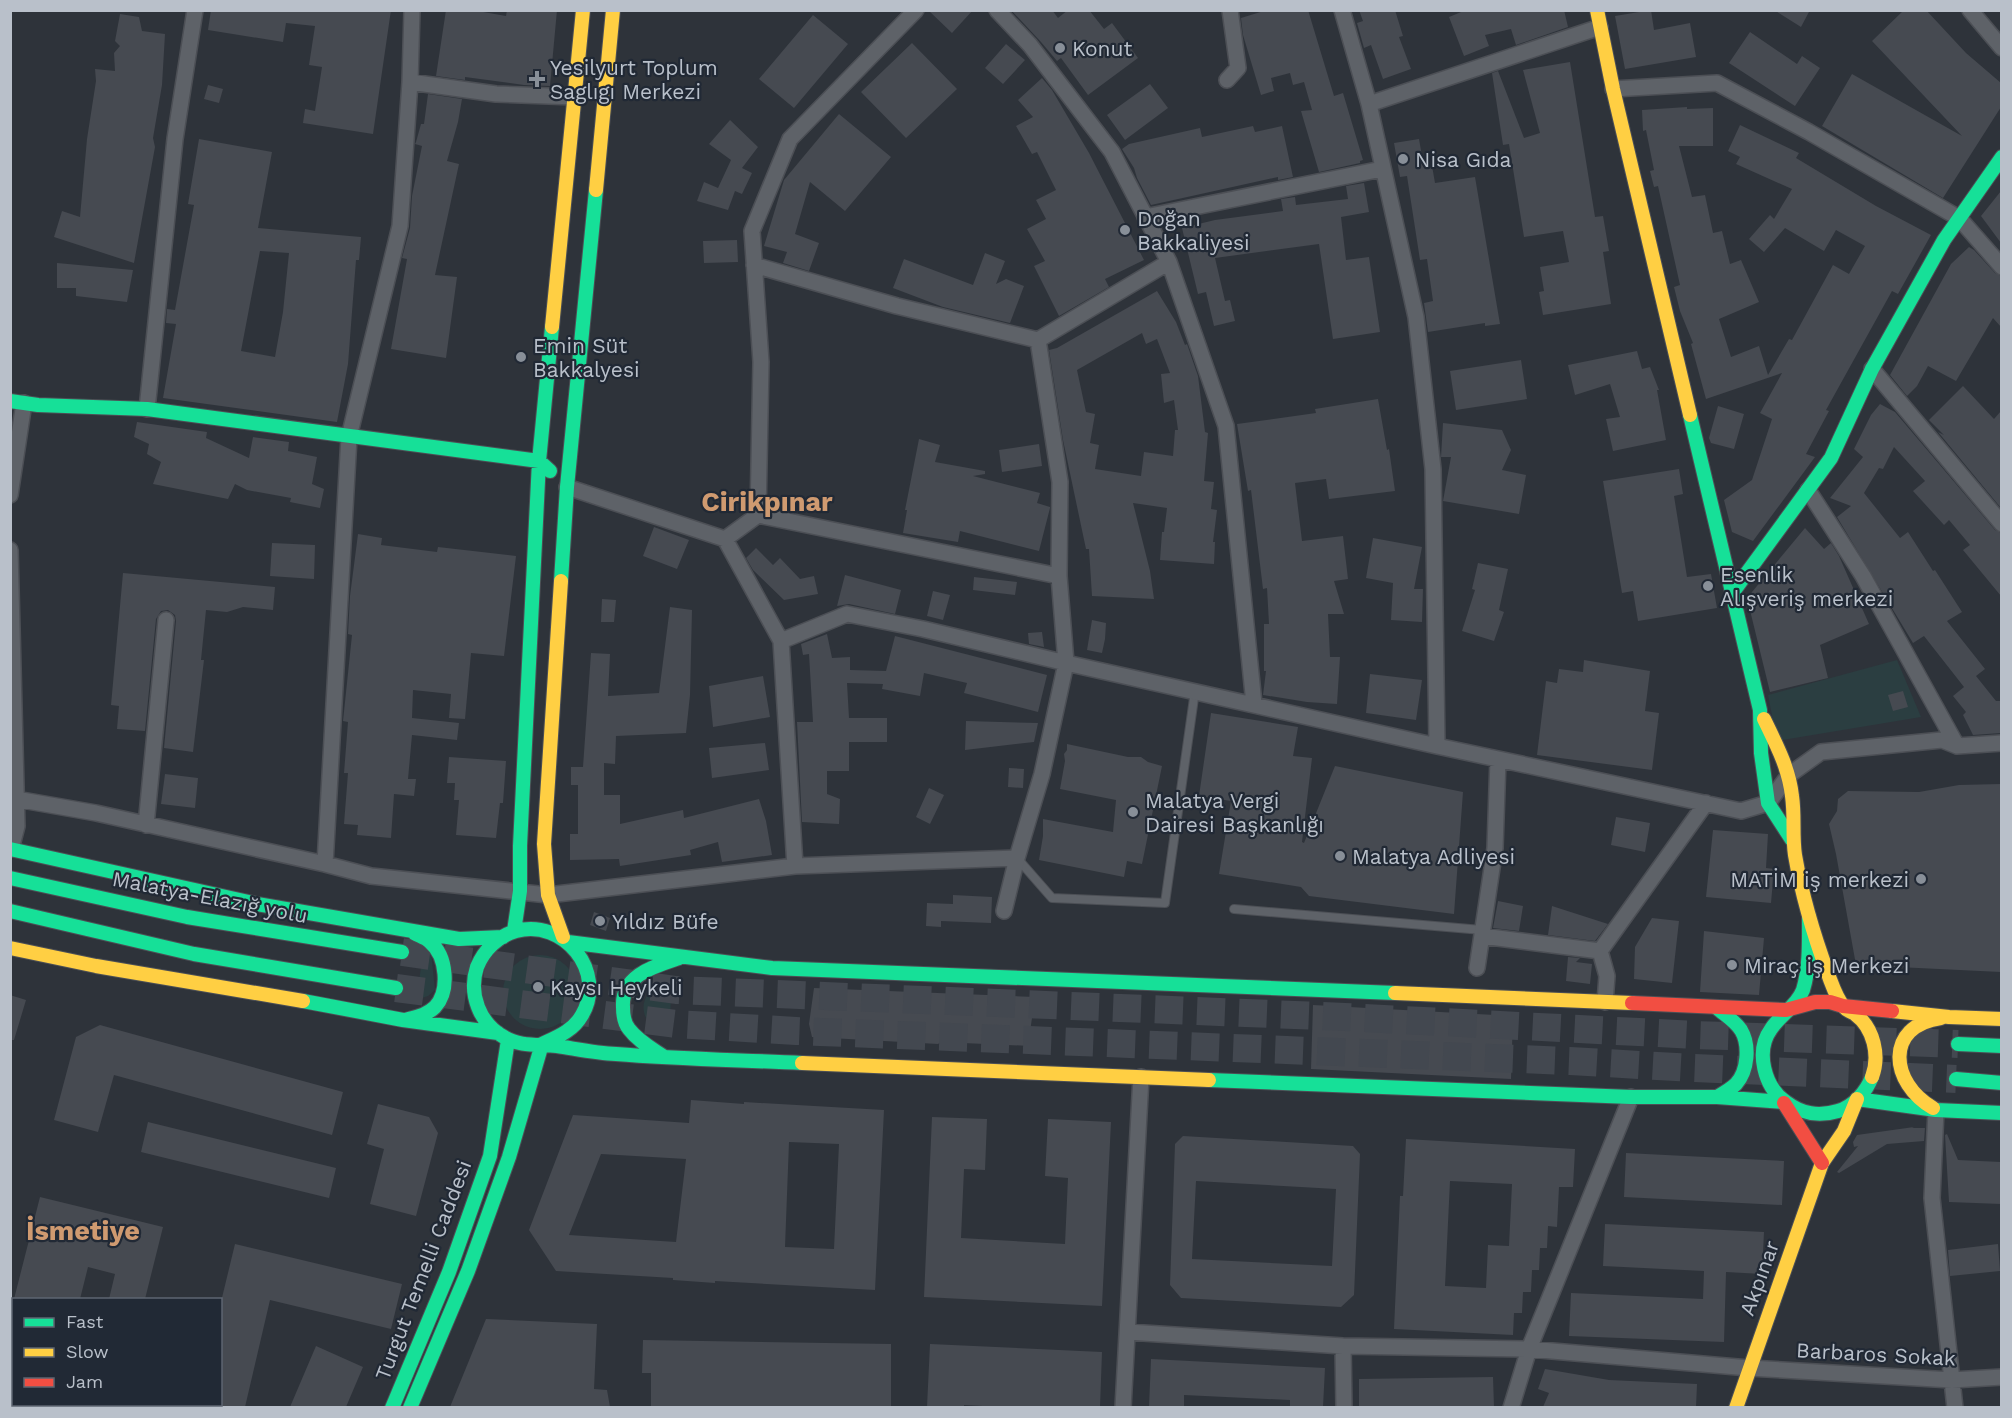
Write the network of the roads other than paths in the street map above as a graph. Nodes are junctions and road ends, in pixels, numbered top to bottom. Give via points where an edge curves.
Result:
1 (412, 10) edge
2 (583, 10) edge
3 (613, 10) edge
4 (916, 10) edge
5 (996, 10) edge
6 (1230, 10) edge
7 (1342, 10) edge
8 (1597, 10) edge
9 (1970, 10) edge
10 (194, 11) edge
11 (1600, 27) junction
12 (2001, 48) edge
13 (1227, 80) dead end
14 (410, 82) junction
15 (1613, 89) junction
16 (575, 97) junction
17 (1369, 104) junction
18 (2001, 158) edge
19 (1382, 169) junction
20 (1145, 217) junction
21 (1959, 218) junction
22 (1169, 262) junction
23 (754, 264) junction
24 (2001, 267) edge
25 (1038, 340) junction
26 (1872, 369) junction
27 (17, 402) edge
28 (147, 409) junction
29 (349, 437) junction
30 (539, 461) junction
31 (567, 487) junction
32 (1808, 490) junction
33 (10, 495) edge
34 (758, 515) junction
35 (2001, 524) edge
36 (725, 539) junction
37 (10, 550) edge
38 (1059, 576) junction
39 (1733, 592) junction
40 (166, 620) dead end
41 (782, 641) junction
42 (1066, 663) junction
43 (1195, 691) junction
44 (1254, 704) junction
45 (1760, 710) junction
46 (2001, 743) edge
47 (1437, 746) junction
48 (1957, 746) junction
49 (1498, 759) junction
50 (1789, 775) junction
51 (16, 800) junction
52 (1706, 803) junction
53 (1768, 803) junction
54 (146, 825) junction
55 (1792, 840) junction
56 (11, 849) edge
57 (1017, 858) junction
58 (325, 864) junction
59 (795, 866) junction
60 (10, 878) edge
61 (520, 891) junction
62 (548, 895) junction
63 (1234, 909) dead end
64 (10, 911) edge
65 (1004, 911) dead end
66 (1809, 917) junction
67 (410, 931) junction
68 (1482, 933) junction
69 (508, 934) junction
70 (565, 940) junction
71 (10, 948) edge
72 (1600, 951) junction
73 (402, 952) tunnel mouth
74 (683, 957) junction
75 (1477, 968) dead end
76 (396, 988) tunnel mouth
77 (1605, 1002) junction
78 (1843, 1006) junction
79 (1718, 1008) junction
80 (1786, 1010) junction
81 (1949, 1017) junction
82 (2001, 1019) edge
83 (403, 1020) junction
84 (503, 1036) junction
85 (543, 1044) junction
86 (1958, 1044) tunnel mouth
87 (2001, 1046) edge
88 (663, 1056) junction
89 (1141, 1077) junction
90 (1956, 1079) tunnel mouth
91 (2001, 1083) edge
92 (1631, 1097) junction
93 (1717, 1097) junction
94 (1857, 1099) junction
95 (1783, 1102) junction
96 (1936, 1110) junction
97 (2001, 1113) edge
98 (1822, 1163) junction
99 (1128, 1332) junction
100 (1343, 1346) junction
101 (1529, 1349) junction
102 (1749, 1368) junction
103 (2001, 1377) edge
104 (1952, 1380) junction
105 (392, 1407) edge
106 (410, 1407) edge
107 (1123, 1407) edge
108 (1344, 1407) edge
109 (1511, 1407) edge
110 (1736, 1407) edge
111 (1954, 1407) edge

1 - 14 street
2 - 16 main road
3 - 31 main road
4 - 23 street via 790,138 752,231
5 - 20 street via 1030,45 1112,152
6 - 13 street via 1238,68
7 - 17 street
8 - 11 main road
9 - 12 street
10 - 28 street
11 - 15 main road
11 - 17 street
14 - 16 street via 496,93
14 - 29 street via 400,226
15 - 21 street via 1717,83
15 - 39 main road
16 - 30 main road
17 - 19 street
18 - 21 main road
19 - 20 street
19 - 47 street via 1416,316 1433,469
20 - 22 street
21 - 24 street
21 - 26 main road
22 - 25 street
22 - 44 street via 1226,426
23 - 25 street via 897,306
23 - 34 street via 761,362
25 - 38 street via 1060,482
26 - 32 main road via 1831,458
26 - 35 street
27 - 28 main road
27 - 33 street
28 - 29 main road
29 - 30 main road
29 - 58 street
30 - 31 main road
30 - 61 main road
31 - 36 street
31 - 62 main road via 544,844
32 - 39 main road
32 - 48 street via 1863,576
34 - 36 street
34 - 38 street
36 - 41 street
37 - 51 street
38 - 42 street
39 - 45 main road
40 - 54 street
41 - 42 street via 848,614
41 - 59 street
42 - 43 street
42 - 57 street via 1042,774
43 - 44 street
43 - 57 lane via 1166,903 1052,898
44 - 47 street
45 - 50 main road
45 - 53 main road
46 - 48 street
47 - 49 street
48 - 50 street via 1942,741 1821,752
49 - 52 street
49 - 68 street via 1495,848
50 - 53 street
50 - 55 main road via 1794,816
51 - 54 street
51 - 56 street via 17,826
52 - 53 street via 1740,811
52 - 72 street
53 - 55 main road
54 - 58 street
55 - 66 main road
56 - 67 main road via 257,904
57 - 59 street
57 - 65 street
58 - 61 street via 371,876
59 - 62 street
60 - 73 main road, Malatya-Elazığ yolu via 187,917
61 - 62 street
61 - 69 main road
62 - 70 main road
63 - 68 lane
64 - 76 main road via 194,954
66 - 78 main road
66 - 80 main road via 1801,993
67 - 69 main road via 459,939
67 - 83 main road via 433,945 444,967 445,986 438,1003 428,1013
68 - 72 street
68 - 75 street
69 - 70 main road via 546,930
69 - 84 main road via 491,945 474,976 481,1015 489,1027
70 - 74 main road
70 - 85 main road via 587,968 591,986 588,1006 572,1030
71 - 83 main road
72 - 77 street via 1607,976
74 - 77 main road via 783,968
74 - 88 main road via 636,975 623,992 625,1025
77 - 79 main road
78 - 80 main road via 1815,1002
78 - 81 main road
78 - 94 main road via 1862,1022 1874,1042 1874,1074
79 - 80 main road
79 - 93 main road via 1741,1030 1747,1048 1739,1080
80 - 95 main road via 1765,1038 1762,1056 1764,1074
81 - 82 main road
81 - 96 main road via 1924,1021 1910,1031 1898,1065 1906,1086
83 - 84 main road
84 - 85 main road via 526,1045
84 - 105 main road, Turgut Temelli Caddesi via 490,1156 449,1272
85 - 88 main road via 602,1053
85 - 106 main road, Turgut Temelli Caddesi via 468,1271
86 - 87 main road
88 - 89 main road
89 - 92 main road
89 - 99 street
90 - 91 main road
92 - 93 main road
92 - 101 street
93 - 95 main road
94 - 95 main road via 1844,1109 1813,1115
94 - 96 main road
94 - 98 main road, Akpınar via 1844,1131
95 - 98 main road
96 - 97 main road
96 - 104 street via 1932,1198
98 - 102 main road, Akpınar
99 - 100 street, Barbaros Sokak
99 - 107 street
100 - 101 street, Barbaros Sokak
100 - 108 street
101 - 102 street, Barbaros Sokak
101 - 109 street
102 - 104 street, Barbaros Sokak
102 - 110 main road, Akpınar
103 - 104 street, Barbaros Sokak
104 - 111 street

